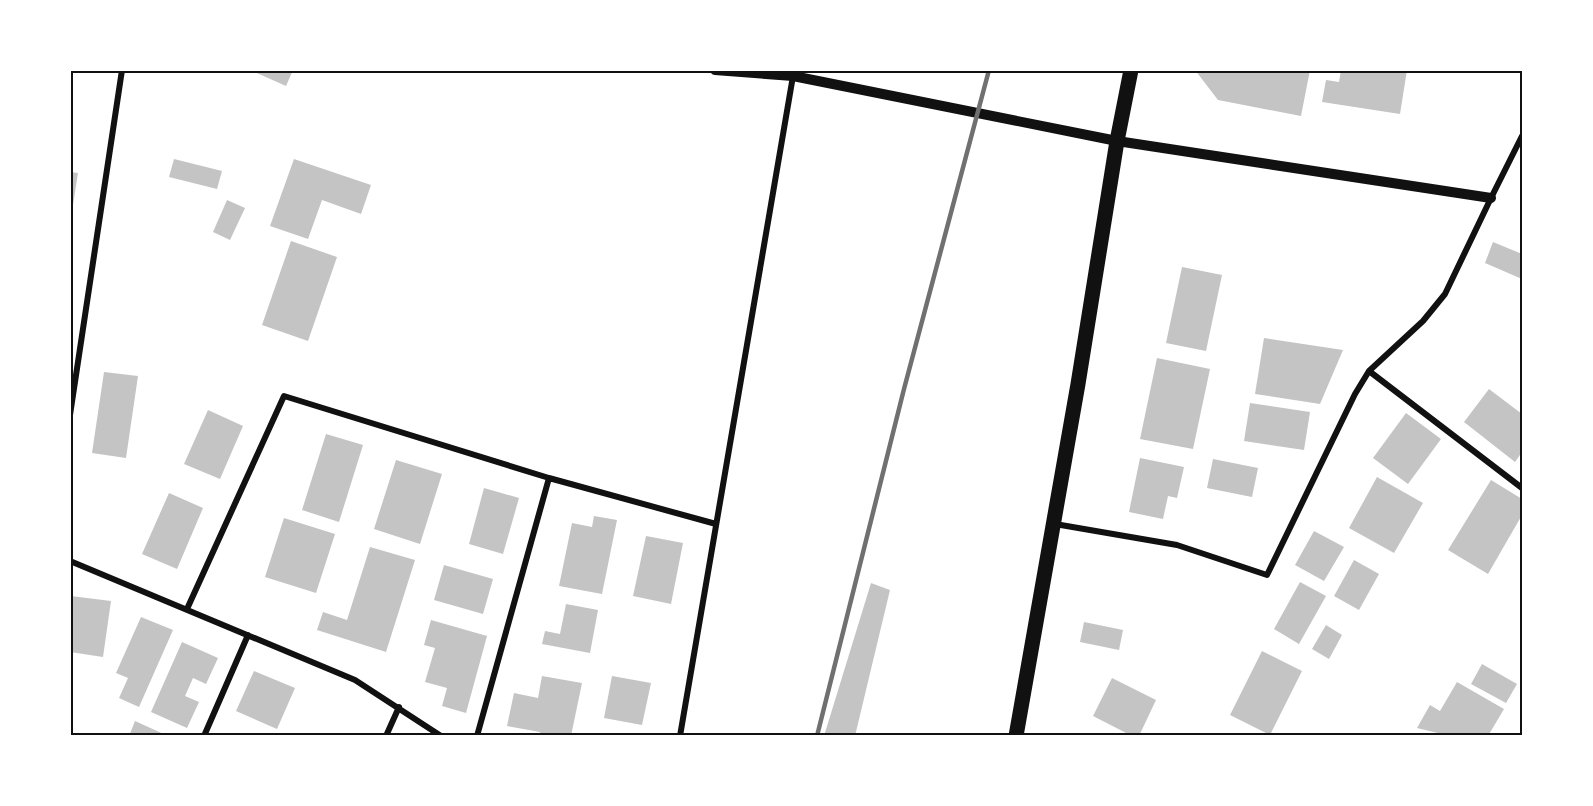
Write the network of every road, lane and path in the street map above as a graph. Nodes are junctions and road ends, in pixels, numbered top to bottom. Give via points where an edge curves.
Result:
1 (122, 70) edge
2 (715, 70) edge
3 (1131, 70) edge
4 (793, 76) junction
5 (1522, 136) edge
6 (1117, 141) junction
7 (1491, 198) junction
8 (1369, 371) junction
9 (70, 415) edge
10 (549, 478) junction
11 (1522, 488) edge
12 (716, 524) junction
13 (1054, 524) junction
14 (70, 561) edge
15 (187, 609) junction
16 (248, 635) junction
17 (399, 707) junction
18 (204, 735) edge
19 (386, 735) edge
20 (441, 735) edge
21 (477, 735) edge
22 (680, 735) edge
23 (1016, 735) edge

1 - 9 street
2 - 4 street
3 - 6 main road
4 - 6 street
4 - 12 street
5 - 7 street
6 - 7 street
6 - 13 main road
7 - 8 street via 1445,294 1423,321
8 - 11 street
8 - 13 street via 1267,575 1177,545
10 - 12 street
10 - 15 street via 284,396
10 - 21 street
12 - 22 street
13 - 23 main road
14 - 15 street
15 - 16 street
16 - 17 street via 356,680
16 - 18 street
17 - 19 street
17 - 20 street

